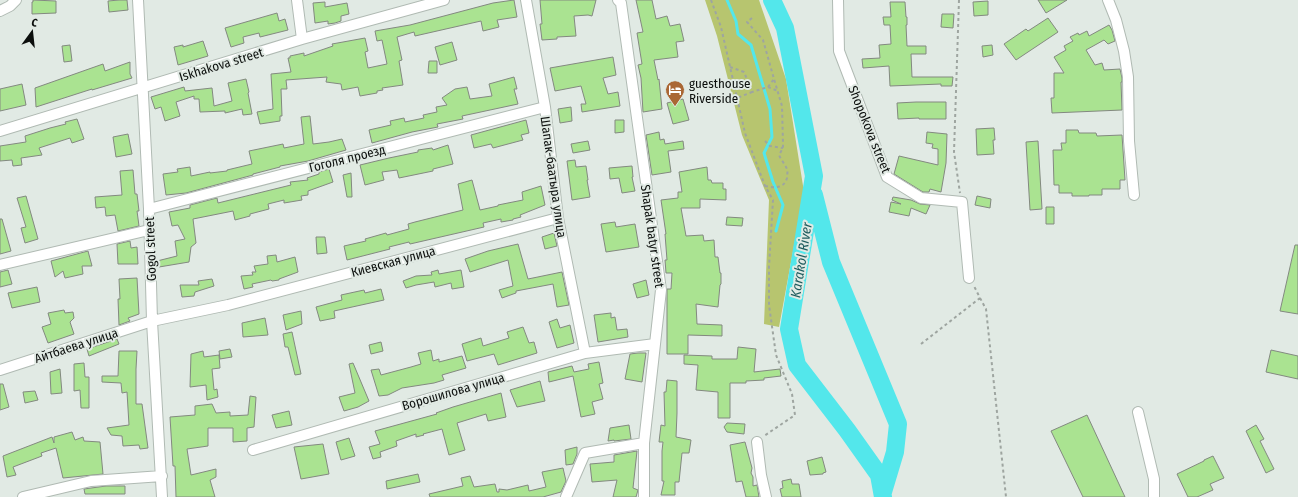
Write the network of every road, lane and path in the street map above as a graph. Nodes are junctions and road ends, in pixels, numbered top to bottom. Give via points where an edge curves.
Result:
1 (16, 0) edge
2 (138, 0) edge
3 (297, 0) edge
4 (444, 0) edge
5 (526, 0) edge
6 (618, 0) edge
7 (711, 0) edge
8 (838, 0) edge
9 (959, 0) edge
10 (1108, 0) edge
11 (411, 5) edge
12 (0, 11) edge
13 (752, 18) dead end
14 (302, 39) junction
15 (730, 67) junction
16 (774, 79) junction
17 (768, 87) junction
18 (142, 88) junction
19 (778, 91) junction
20 (752, 92) junction
21 (737, 98) junction
22 (545, 107) junction
23 (0, 131) edge
24 (764, 141) dead end
25 (783, 144) junction
26 (775, 147) junction
27 (783, 148) junction
28 (765, 186) junction
29 (1134, 195) dead end
30 (962, 202) junction
31 (149, 209) junction
32 (558, 218) junction
33 (149, 230) junction
34 (0, 265) edge
35 (969, 278) joint
36 (980, 298) junction
37 (152, 320) junction
38 (655, 344) junction
39 (921, 344) dead end
40 (585, 353) junction
41 (0, 370) edge
42 (1138, 412) dead end
43 (757, 442) joint
44 (644, 443) junction
45 (254, 450) dead end
46 (162, 476) junction
47 (24, 497) edge
48 (162, 497) edge
49 (566, 497) edge
50 (644, 497) edge
51 (766, 497) edge
52 (1006, 497) edge
53 (1154, 497) edge

1 - 12 street
2 - 18 street, Gogol street
3 - 14 street
4 - 11 street, Iskhakova street
5 - 22 street, Шапак-баатыра улица
6 - 38 street, Shapak batyr street via 621,3 661,290
7 - 15 path via 721,27
8 - 30 street, Shopokova street via 839,51 887,177 920,198
9 - 30 path via 954,152
10 - 29 street via 1116,20 1128,77 1129,141
11 - 14 street, Iskhakova street
13 - 16 path via 747,22 763,40
14 - 18 street, Iskhakova street
15 - 20 path via 744,72
15 - 21 path
16 - 17 path
16 - 19 path
17 - 19 path
17 - 20 path
18 - 23 street, Iskhakova street
18 - 31 street, Gogol street
19 - 25 path via 782,106
20 - 21 path
21 - 28 path via 745,133
22 - 31 street, Гоголя проезд
22 - 32 street, Шапак-баатыра улица
24 - 26 path
25 - 26 path
25 - 27 path
26 - 27 path
27 - 28 path via 779,155 788,170 786,181 780,187
28 - 43 path via 773,200 769,305 776,355 792,394 795,415
30 - 35 street
31 - 33 street, Gogol street
32 - 37 street, Киевская улица via 228,305
32 - 40 street, Шапак-баатыра улица
33 - 34 street
33 - 37 street, Gogol street
35 - 36 path
36 - 39 path
36 - 52 path via 986,310
37 - 41 street, Айтбаева улица
37 - 46 street, Gogol street
38 - 40 street, Ворошилова улица
38 - 44 street, Shapak batyr street
40 - 45 street, Ворошилова улица
42 - 53 street via 1154,479
43 - 51 street
44 - 49 street via 586,453
44 - 50 street, Shapak batyr street
46 - 47 street via 91,481
46 - 48 street, Gogol street

